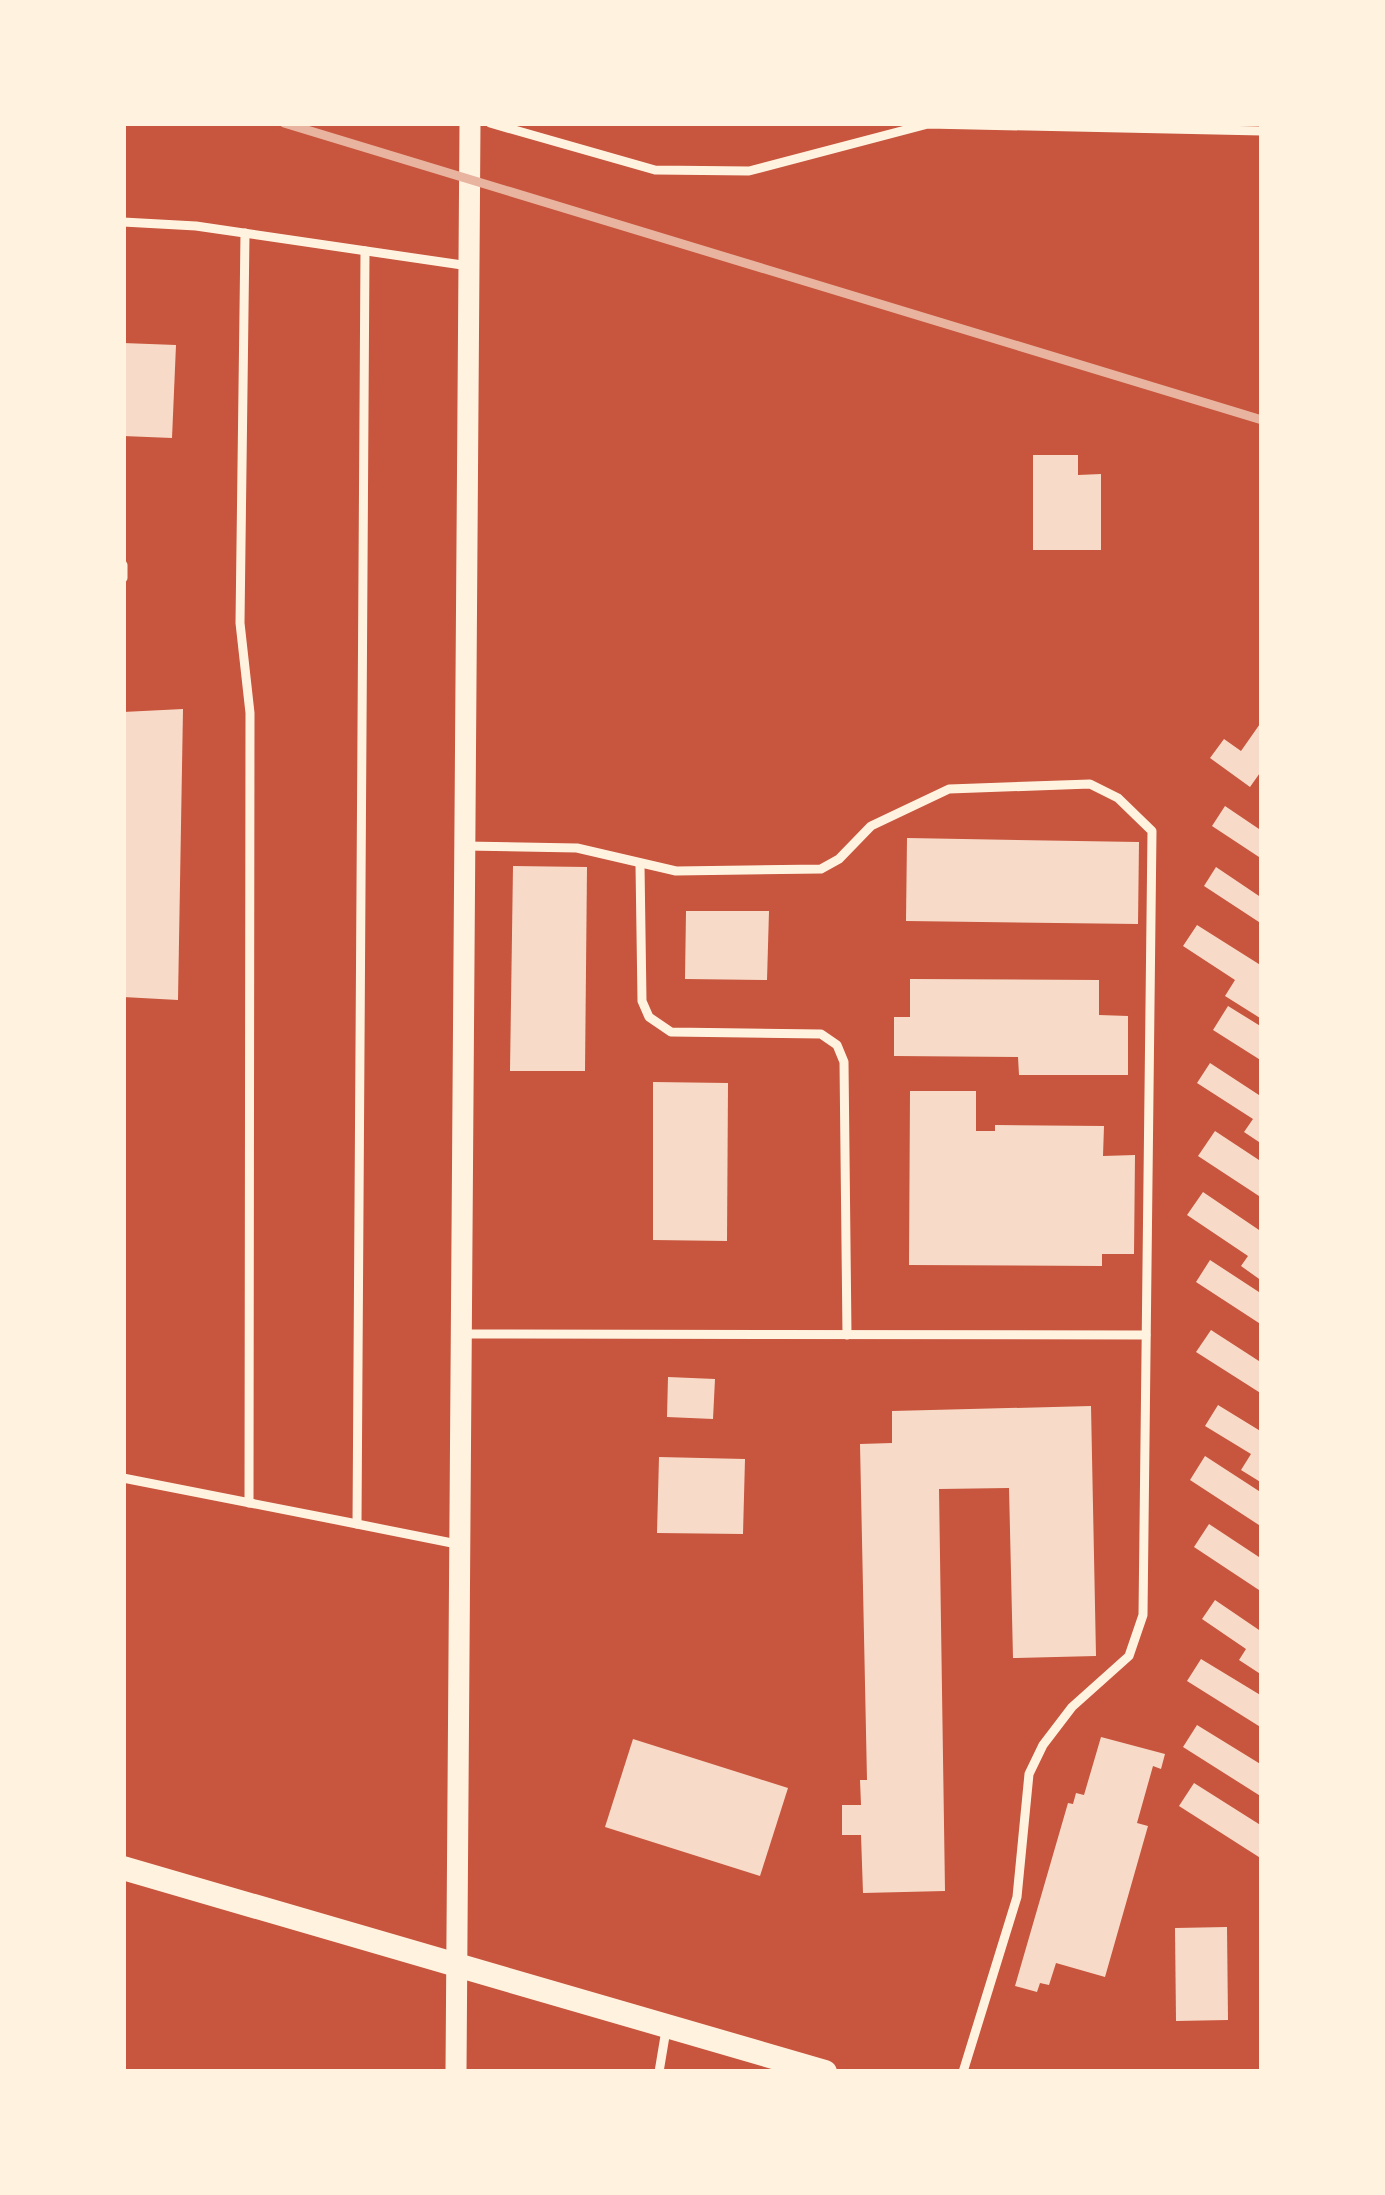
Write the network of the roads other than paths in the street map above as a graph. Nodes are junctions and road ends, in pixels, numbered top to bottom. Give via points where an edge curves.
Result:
1 (470, 123) edge
2 (490, 123) edge
3 (1262, 130) edge
4 (123, 222) edge
5 (245, 233) junction
6 (365, 251) junction
7 (469, 266) junction
8 (123, 565) edge
9 (123, 578) edge
10 (465, 846) junction
11 (640, 865) junction
12 (461, 1334) junction
13 (848, 1335) junction
14 (1146, 1335) junction
15 (123, 1478) edge
16 (249, 1503) junction
17 (357, 1524) junction
18 (460, 1544) junction
19 (123, 1868) edge
20 (457, 1966) junction
21 (667, 2026) junction
22 (456, 2072) edge
23 (658, 2072) edge
24 (825, 2072) edge
25 (963, 2072) edge

1 - 7 street
2 - 3 lane via 655,170 749,171 928,124
4 - 5 lane
5 - 6 lane
5 - 16 lane via 240,583 250,713
6 - 7 lane
6 - 17 lane
7 - 10 street
8 - 9 lane
10 - 11 lane via 577,848
10 - 12 street
11 - 13 lane via 642,1001 649,1017 671,1032 821,1034 837,1045 844,1062
11 - 14 lane via 676,872 821,869 871,826 950,789 1090,784 1140,816 1152,831 1155,861
12 - 13 lane
12 - 18 street
13 - 14 lane
14 - 25 lane via 1143,1615 1129,1656 1072,1707 1029,1774 1017,1897
15 - 16 lane
16 - 17 lane
17 - 18 lane
18 - 20 street
19 - 20 main road
20 - 21 main road
20 - 22 street
21 - 23 lane
21 - 24 main road

